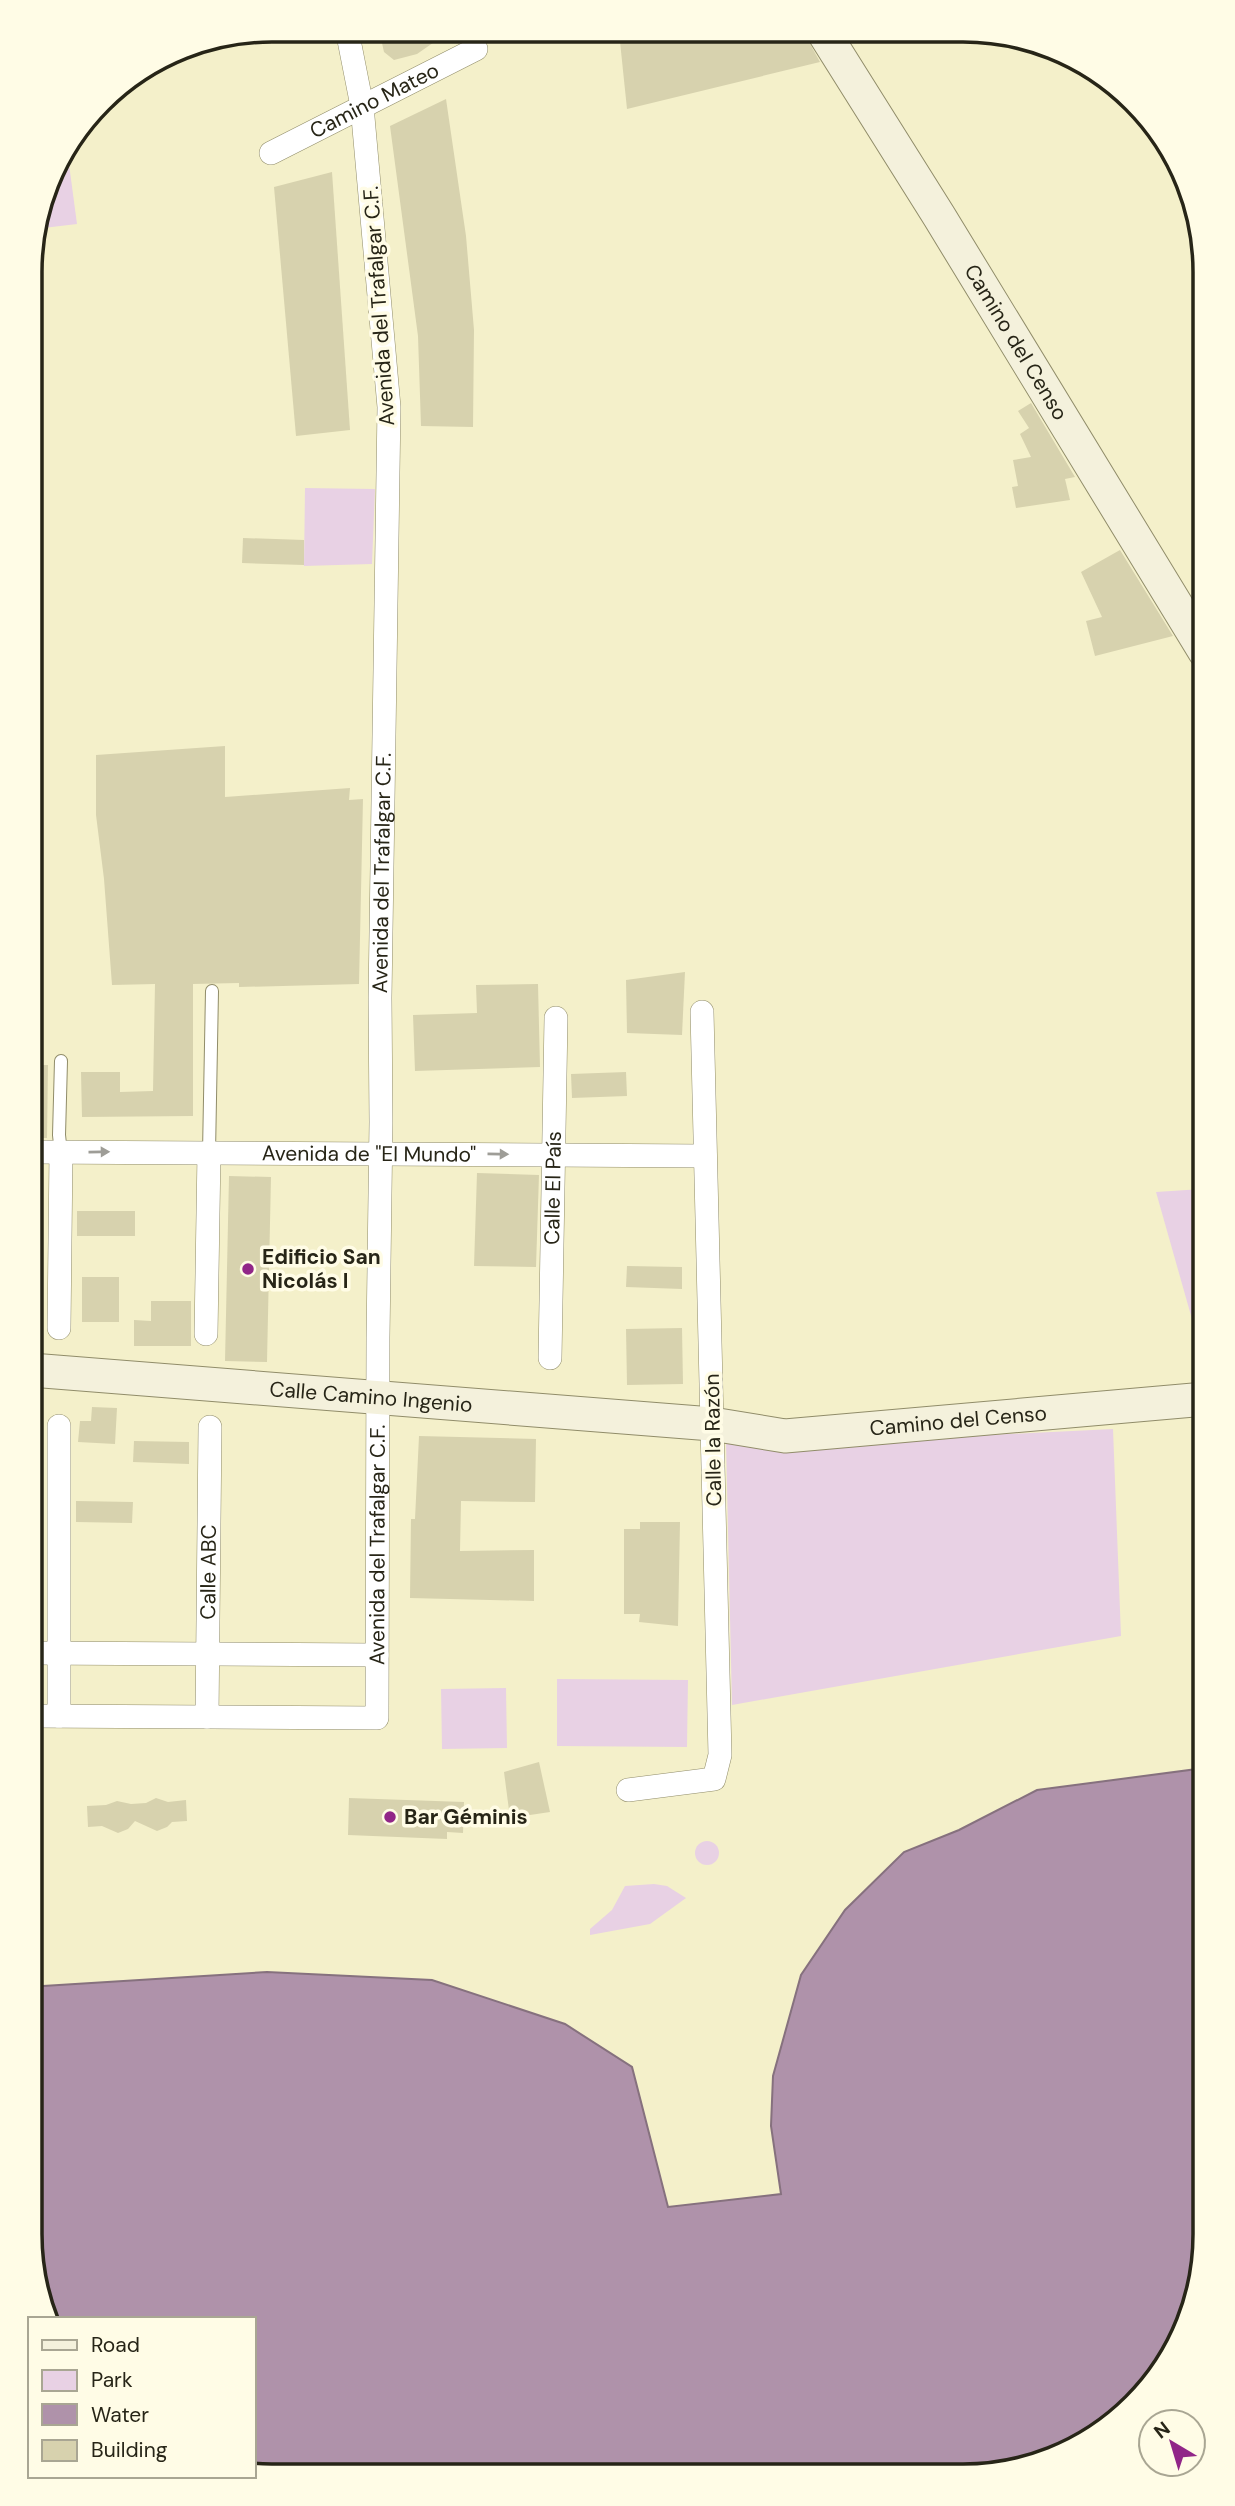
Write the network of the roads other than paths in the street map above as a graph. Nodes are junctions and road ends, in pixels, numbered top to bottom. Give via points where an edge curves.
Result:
1 (349, 42) edge
2 (830, 42) edge
3 (476, 49) dead end
4 (362, 106) junction
5 (271, 153) dead end
6 (1193, 632) edge
7 (212, 991) dead end
8 (702, 1012) dead end
9 (556, 1018) dead end
10 (61, 1061) dead end
11 (42, 1152) edge
12 (61, 1153) junction
13 (209, 1153) junction
14 (381, 1154) junction
15 (553, 1155) junction
16 (705, 1156) junction
17 (59, 1328) dead end
18 (206, 1334) dead end
19 (550, 1358) dead end
20 (42, 1371) edge
21 (377, 1398) junction
22 (1193, 1400) edge
23 (712, 1423) junction
24 (59, 1426) dead end
25 (210, 1427) dead end
26 (42, 1653) edge
27 (59, 1654) junction
28 (206, 1655) junction
29 (377, 1655) junction
30 (42, 1716) edge
31 (59, 1716) junction
32 (207, 1717) junction
33 (628, 1790) dead end

1 - 4 street, Avenida del Trafalgar C.F.
2 - 6 street, Camino del Censo
3 - 4 street, Camino Mateo
4 - 5 street, Camino Mateo
4 - 14 street, Avenida del Trafalgar C.F. via 389,407
7 - 13 lane
8 - 16 street, Calle la Razón
9 - 15 street, Calle El País
10 - 12 lane
11 - 12 street, Avenida de "El Mundo"
12 -> 13 street, Avenida de "El Mundo"
12 - 17 street
13 - 14 street, Avenida de "El Mundo"
13 - 18 street
14 -> 15 street, Avenida de "El Mundo"
14 - 21 street, Avenida del Trafalgar C.F.
15 - 16 street, Avenida de "El Mundo"
15 - 19 street, Calle El País
16 - 23 street, Calle la Razón
20 - 21 street, Calle Camino Ingenio
21 - 23 street, Calle Camino Ingenio
21 - 29 street, Avenida del Trafalgar C.F.
22 - 23 street, Camino del Censo via 785,1436
23 - 33 street, Calle la Razón via 720,1755 715,1779
24 - 27 street
25 - 28 street, Calle ABC
26 - 27 street
27 - 28 street
27 - 31 street
28 - 29 street
28 - 32 street, Calle ABC
29 - 32 street, Avenida del Trafalgar C.F. via 377,1718
30 - 31 street
31 - 32 street

